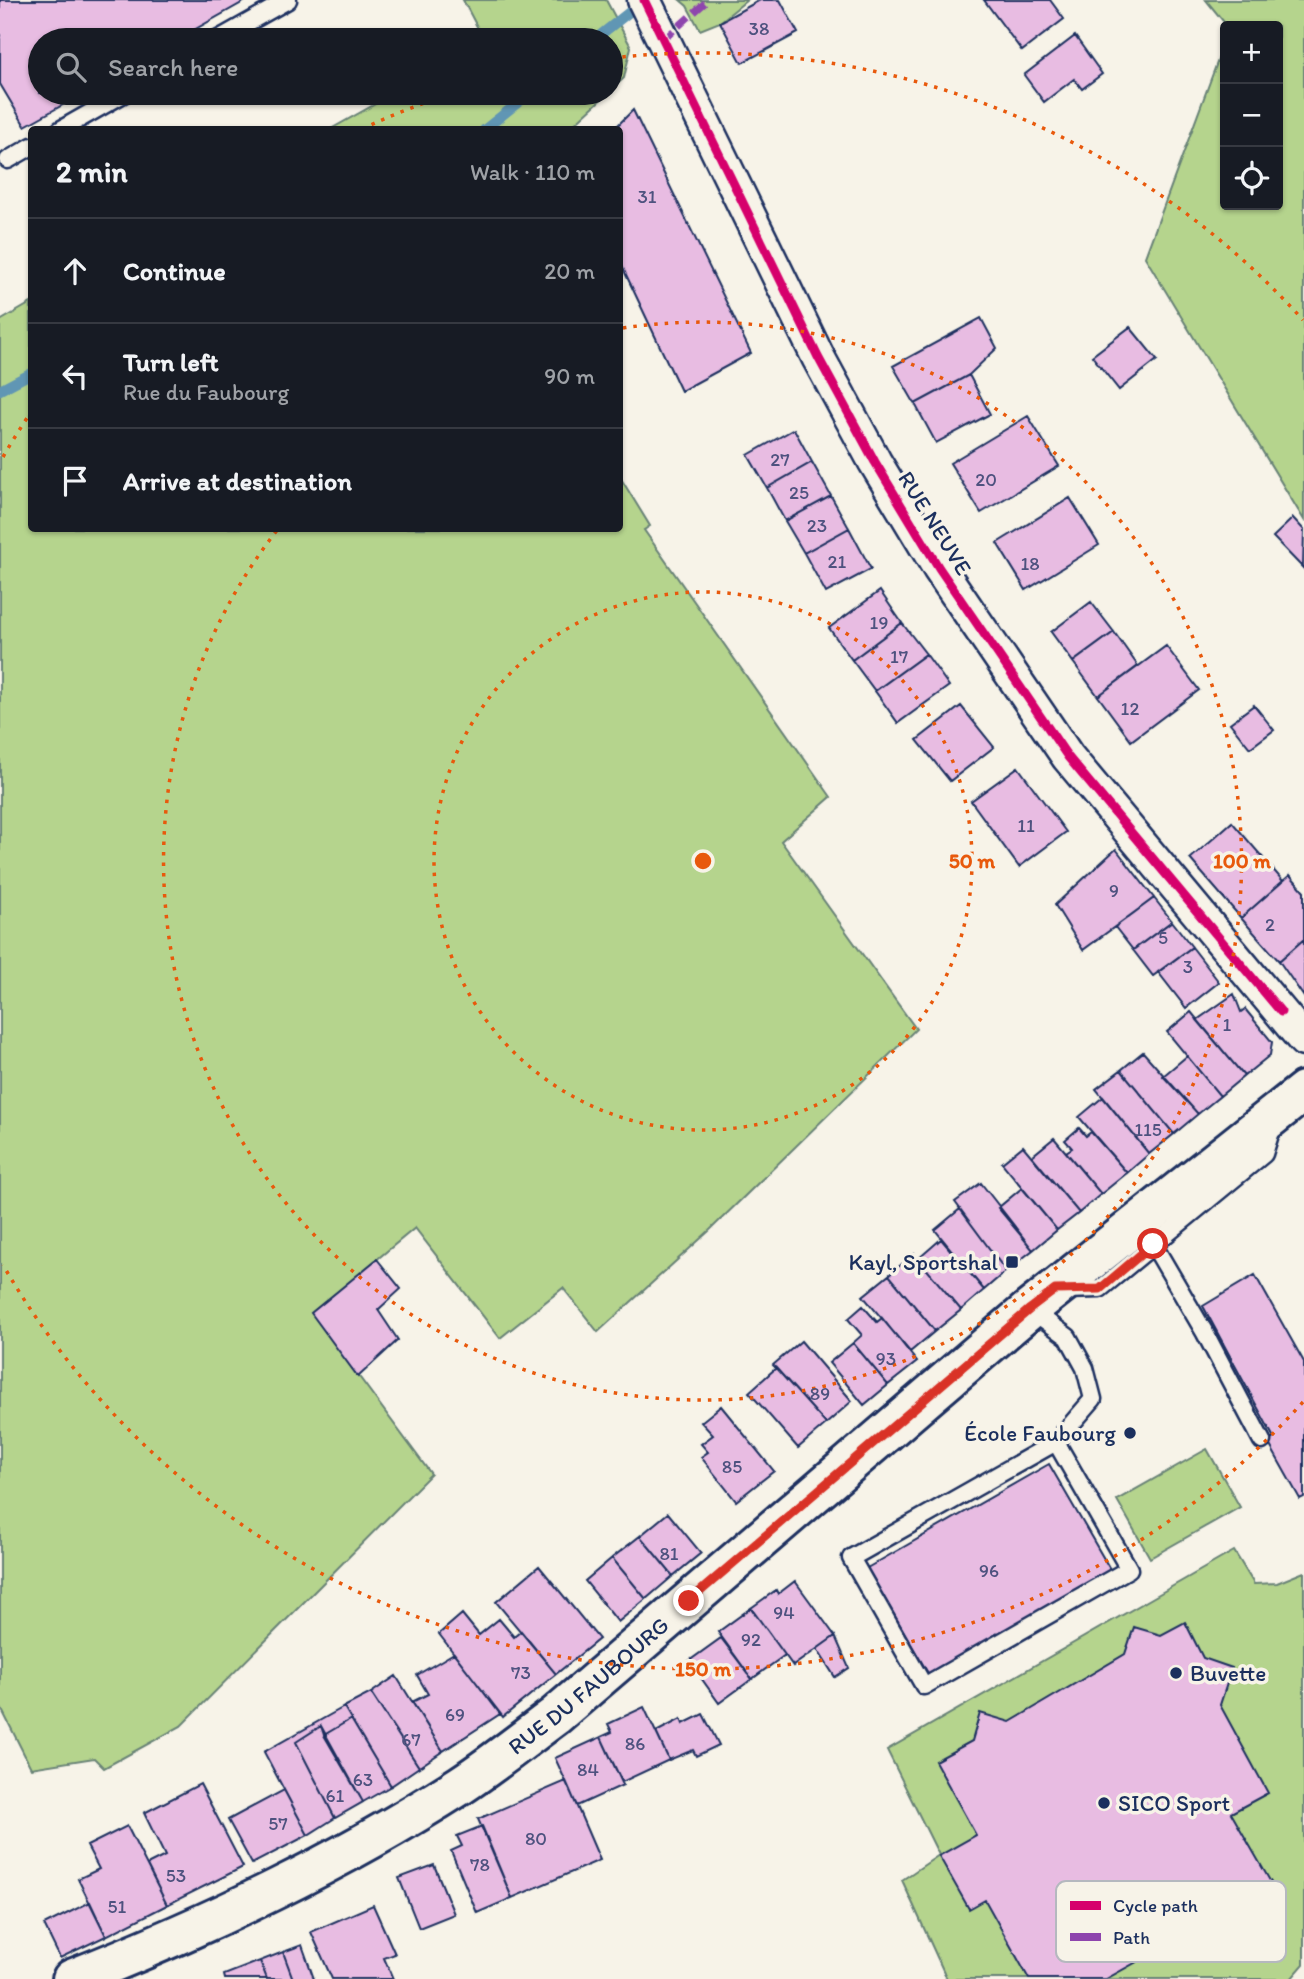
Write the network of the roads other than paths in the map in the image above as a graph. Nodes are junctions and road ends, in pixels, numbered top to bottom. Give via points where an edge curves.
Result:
1 (288, 0) edge
2 (644, 0) edge
3 (238, 28) edge
4 (104, 105) edge
5 (67, 126) edge
6 (28, 148) edge
7 (8, 160) dead end
8 (1304, 1040) edge
9 (1291, 1101) edge
10 (1153, 1244) junction
11 (1043, 1299) junction
12 (1262, 1441) dead end
13 (1056, 1442) junction
14 (72, 1979) edge

1 - 3 lane
2 - 8 street, RUE NEUVE via 818,357 939,568 1068,757
4 - 5 lane
6 - 7 lane
9 - 10 lane via 1264,1154
9 - 11 main road, RUE DU FAUBOURG
10 - 11 lane via 1100,1289
10 - 12 lane
11 - 13 lane via 1085,1368 1093,1399
11 - 14 main road, RUE DU FAUBOURG via 555,1716 462,1784 300,1879
13 - 13 lane via 851,1558 924,1686 1129,1569

